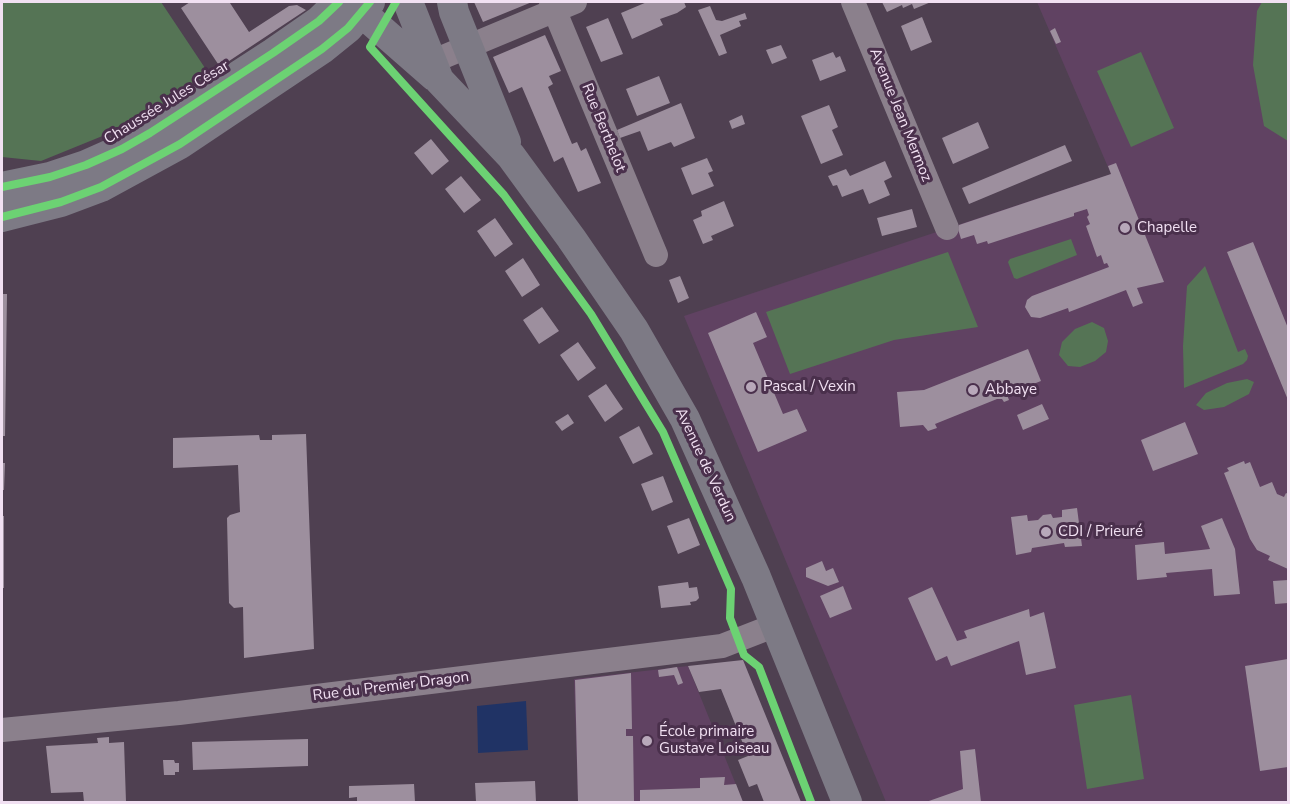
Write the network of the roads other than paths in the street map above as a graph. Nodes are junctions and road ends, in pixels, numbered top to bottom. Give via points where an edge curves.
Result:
1 (408, 2) edge
2 (853, 2) edge
3 (357, 4) edge
4 (561, 4) edge
5 (451, 5) edge
6 (468, 46) junction
7 (435, 70) junction
8 (150, 133) junction
9 (511, 156) junction
10 (2, 187) edge
11 (2, 201) edge
12 (2, 217) edge
13 (947, 228) dead end
14 (656, 255) dead end
15 (776, 625) junction
16 (2, 730) edge
17 (847, 802) edge

1 - 7 main road, Avenue de Verdun
2 - 13 street, Avenue Jean Mermoz
3 - 7 main road
3 - 8 main road, Chaussée Jules César via 319,21
3 - 12 main road via 348,28 327,45 180,144 112,181 61,202
4 - 6 street
4 - 14 street, Rue Berthelot
5 - 6 main road, Avenue de Verdun
6 - 7 street
6 - 9 main road, Avenue de Verdun
7 - 9 main road, Avenue de Verdun
8 - 10 main road, Chaussée Jules César via 86,165
8 - 11 street via 116,161 82,178
9 - 15 main road, Avenue de Verdun via 634,330 685,419
15 - 16 street, Rue du Premier Dragon via 722,646 179,713
15 - 17 main road, Avenue de Verdun

